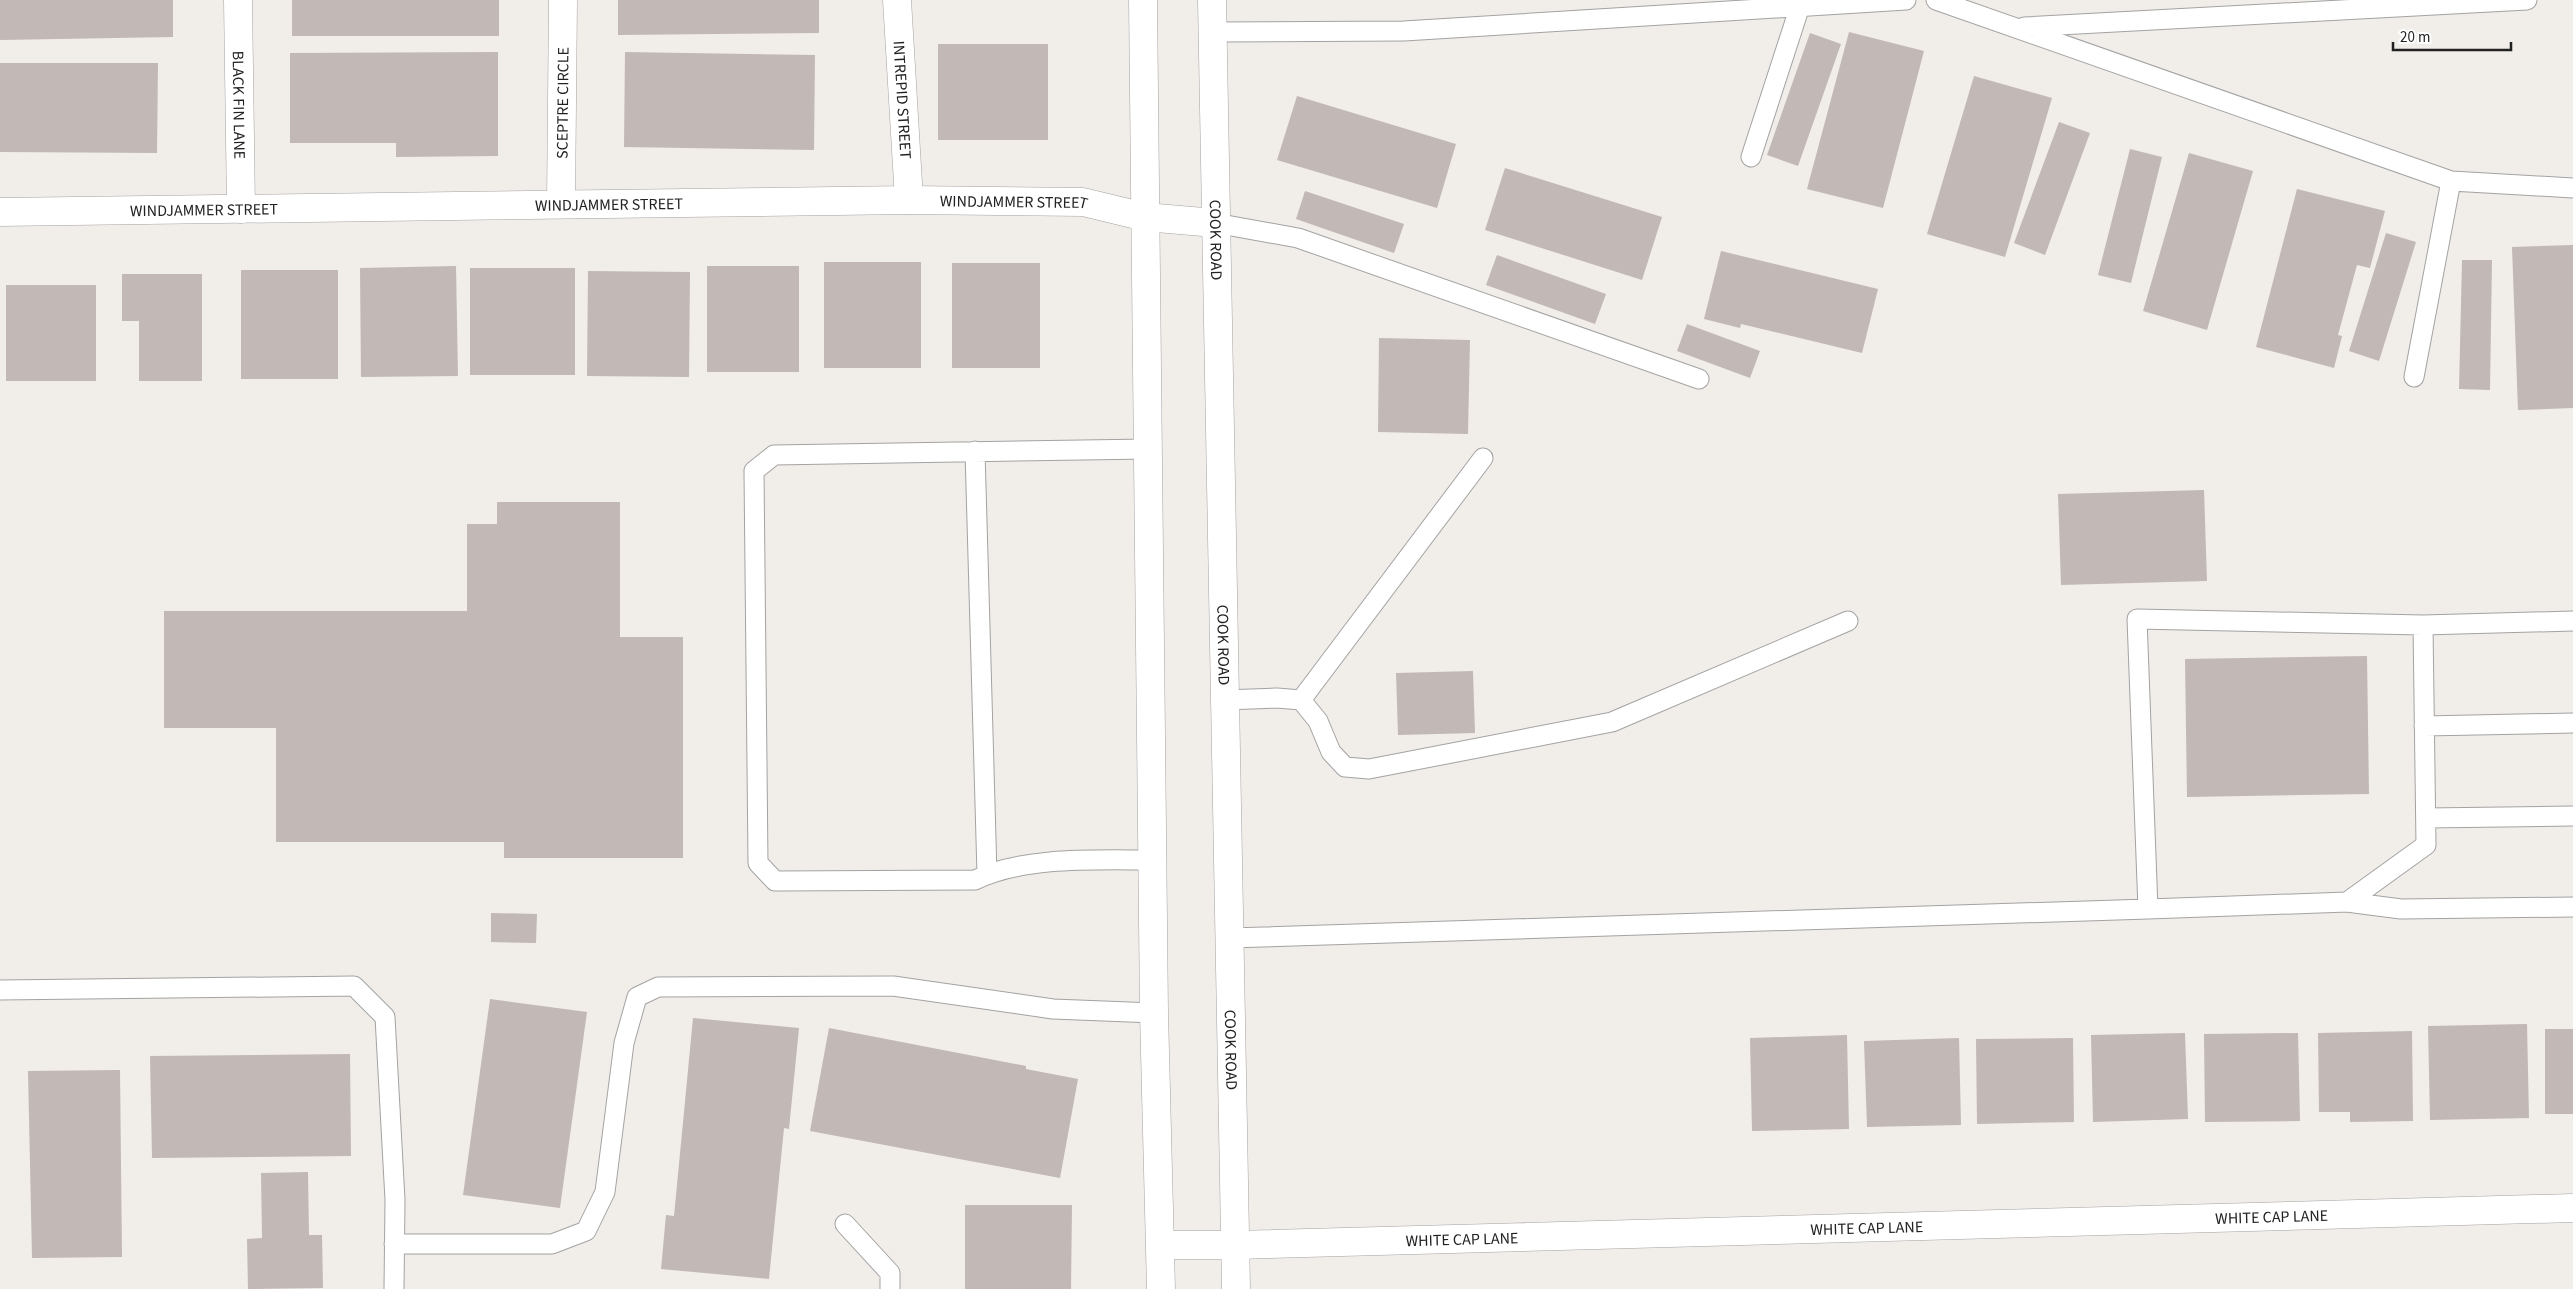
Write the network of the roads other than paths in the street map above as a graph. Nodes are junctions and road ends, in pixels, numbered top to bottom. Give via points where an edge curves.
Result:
1 (238, 0) edge
2 (563, 0) edge
3 (896, 0) edge
4 (1142, 0) edge
5 (1212, 0) edge
6 (1906, 0) edge
7 (1936, 0) edge
8 (2527, 0) edge
9 (1800, 6) junction
10 (2015, 28) junction
11 (1212, 32) junction
12 (1751, 157) dead end
13 (2451, 181) junction
14 (2573, 188) edge
15 (909, 200) junction
16 (561, 204) junction
17 (241, 209) junction
18 (0, 212) edge
19 (1145, 217) junction
20 (1214, 223) junction
21 (2414, 377) dead end
22 (1699, 379) dead end
23 (1148, 449) junction
24 (975, 451) junction
25 (1483, 458) dead end
26 (1848, 621) dead end
27 (2573, 621) edge
28 (2423, 625) junction
29 (1224, 700) junction
30 (1301, 700) junction
31 (2573, 723) edge
32 (2424, 726) junction
33 (2573, 816) edge
34 (2426, 818) junction
35 (1152, 860) junction
36 (987, 874) junction
37 (2347, 902) junction
38 (2573, 907) edge
39 (2148, 909) junction
40 (1229, 938) junction
41 (0, 990) edge
42 (1154, 1013) junction
43 (2573, 1208) edge
44 (846, 1224) dead end
45 (394, 1244) junction
46 (1161, 1245) junction
47 (1236, 1245) junction
48 (394, 1289) edge
49 (890, 1289) edge
50 (1161, 1289) edge
51 (1236, 1289) edge

1 - 17 street, BLACK FIN LANE
2 - 16 street, SCEPTRE CIRCLE
3 - 15 street, INTREPID STREET
4 - 19 street
5 - 11 street, COOK ROAD
6 - 9 lane
7 - 10 lane
8 - 10 lane
9 - 11 lane via 1404,30
9 - 12 lane
10 - 13 lane
11 - 20 street, COOK ROAD
13 - 14 lane
13 - 21 lane
15 - 16 street, WINDJAMMER STREET
15 - 19 street, WINDJAMMER STREET via 1083,202
16 - 17 street, WINDJAMMER STREET
17 - 18 street, WINDJAMMER STREET
19 - 20 street, WINDJAMMER STREET
19 - 23 street
20 - 22 lane via 1298,238
20 - 29 street, COOK ROAD
23 - 24 lane
23 - 35 street
24 - 36 lane
24 - 36 lane via 774,454 754,471 758,863 775,881 975,880
25 - 30 lane
26 - 30 lane via 1612,722 1369,770 1345,767 1332,752 1318,721
27 - 28 lane
28 - 32 lane
28 - 39 lane via 2137,619
29 - 30 lane
29 - 40 street, COOK ROAD
31 - 32 lane
32 - 34 lane
33 - 34 lane
34 - 37 lane via 2426,845
35 - 36 lane via 1054,861
35 - 42 street
37 - 38 lane via 2401,909
37 - 39 lane
39 - 40 lane
40 - 47 street, COOK ROAD
41 - 45 lane via 354,986 384,1017 395,1200
42 - 45 lane via 1052,1009 893,986 658,987 637,997 624,1043 605,1192 586,1231 552,1244
42 - 46 street
43 - 47 street, WHITE CAP LANE
44 - 49 lane via 890,1273
45 - 48 lane
46 - 47 street, WHITE CAP LANE
46 - 50 street
47 - 51 street, COOK ROAD

